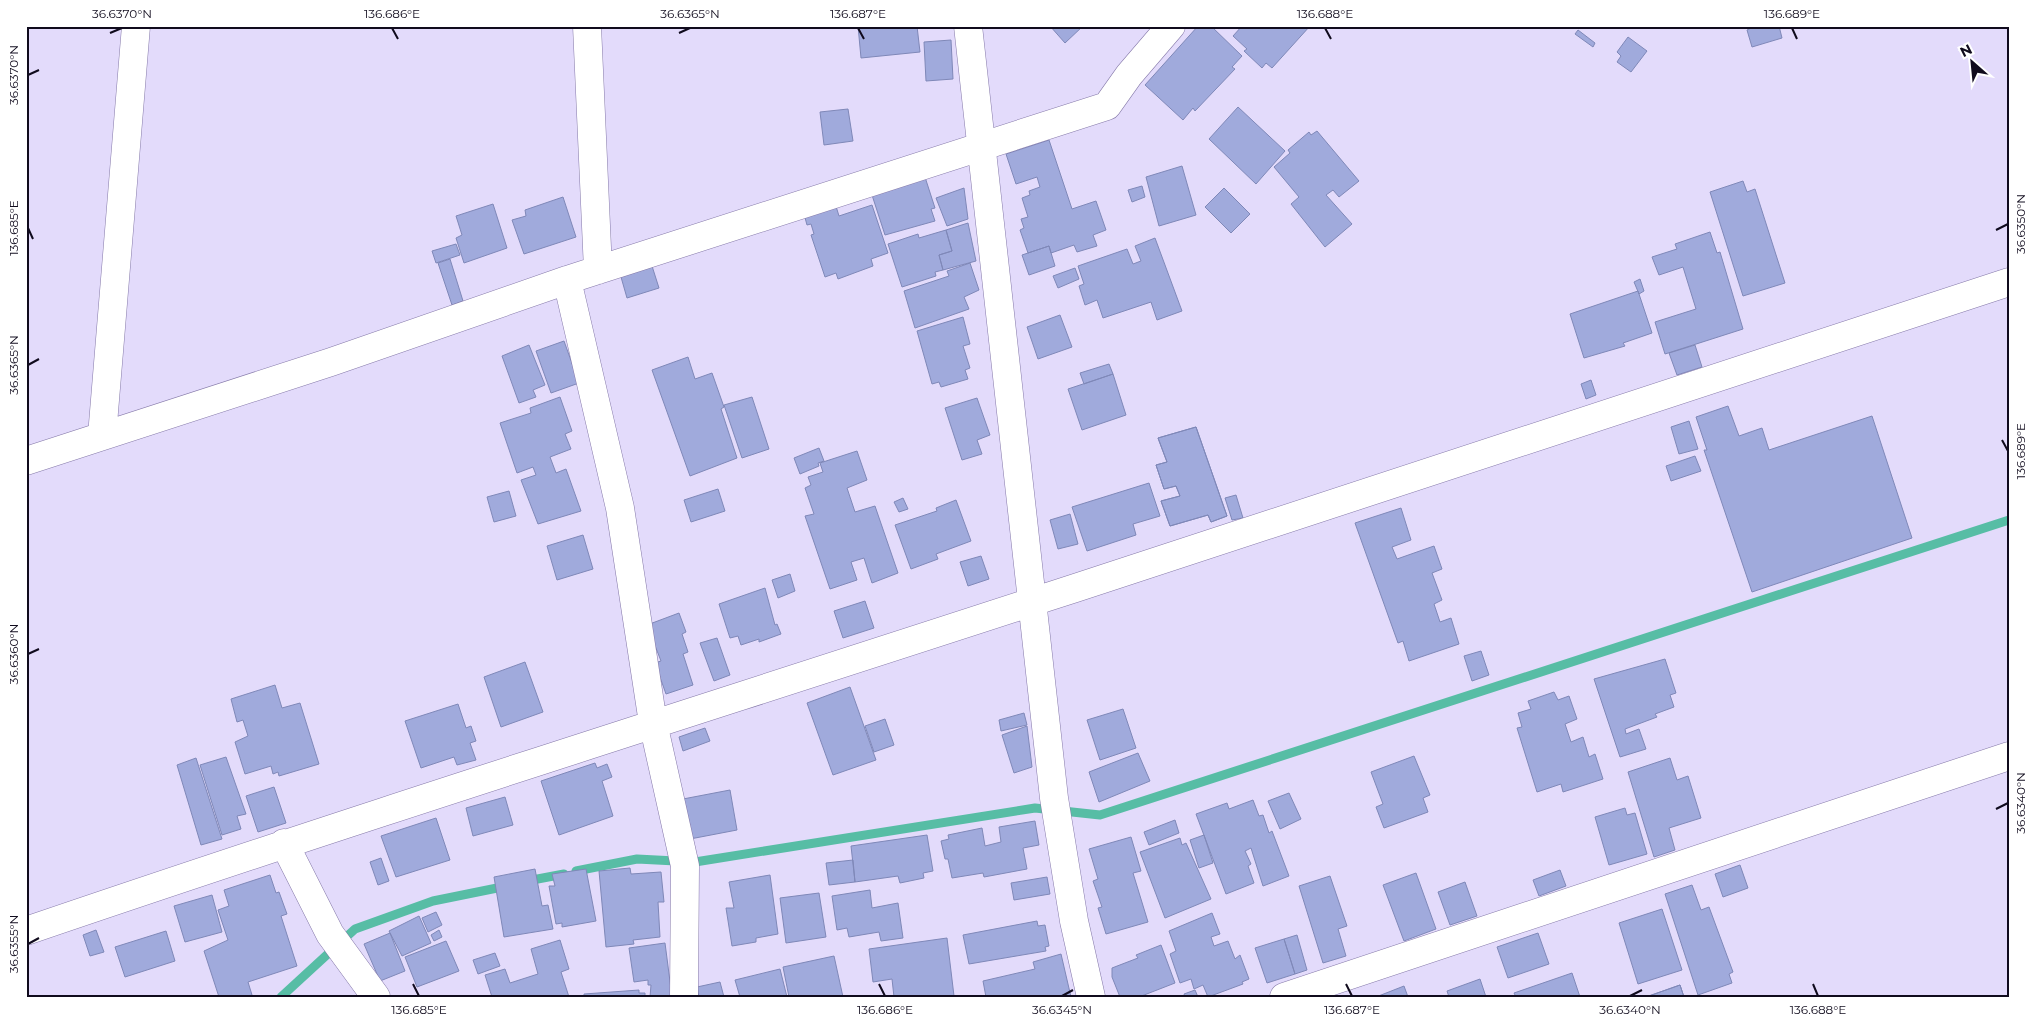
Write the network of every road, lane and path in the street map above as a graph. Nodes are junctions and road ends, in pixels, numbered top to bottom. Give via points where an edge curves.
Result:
1 (136, 26) edge
2 (587, 26) edge
3 (968, 26) edge
4 (1171, 26) edge
5 (983, 146) junction
6 (598, 270) junction
7 (568, 280) junction
8 (2009, 282) edge
9 (102, 436) junction
10 (26, 462) edge
11 (1032, 602) junction
12 (653, 724) junction
13 (2009, 756) edge
14 (284, 843) junction
15 (26, 931) edge
16 (376, 997) edge
17 (684, 997) edge
18 (1091, 997) edge
19 (1284, 997) edge

1 - 9 street
2 - 6 street
3 - 5 street
4 - 5 street via 1129,74 1107,106
5 - 6 street
5 - 11 street
6 - 7 street
7 - 9 street
7 - 12 street via 620,508
8 - 11 street
9 - 10 street
11 - 12 street
11 - 18 street via 1054,798 1074,921
12 - 14 street
12 - 17 street via 683,861
13 - 19 street
14 - 15 street
14 - 16 street via 335,941

